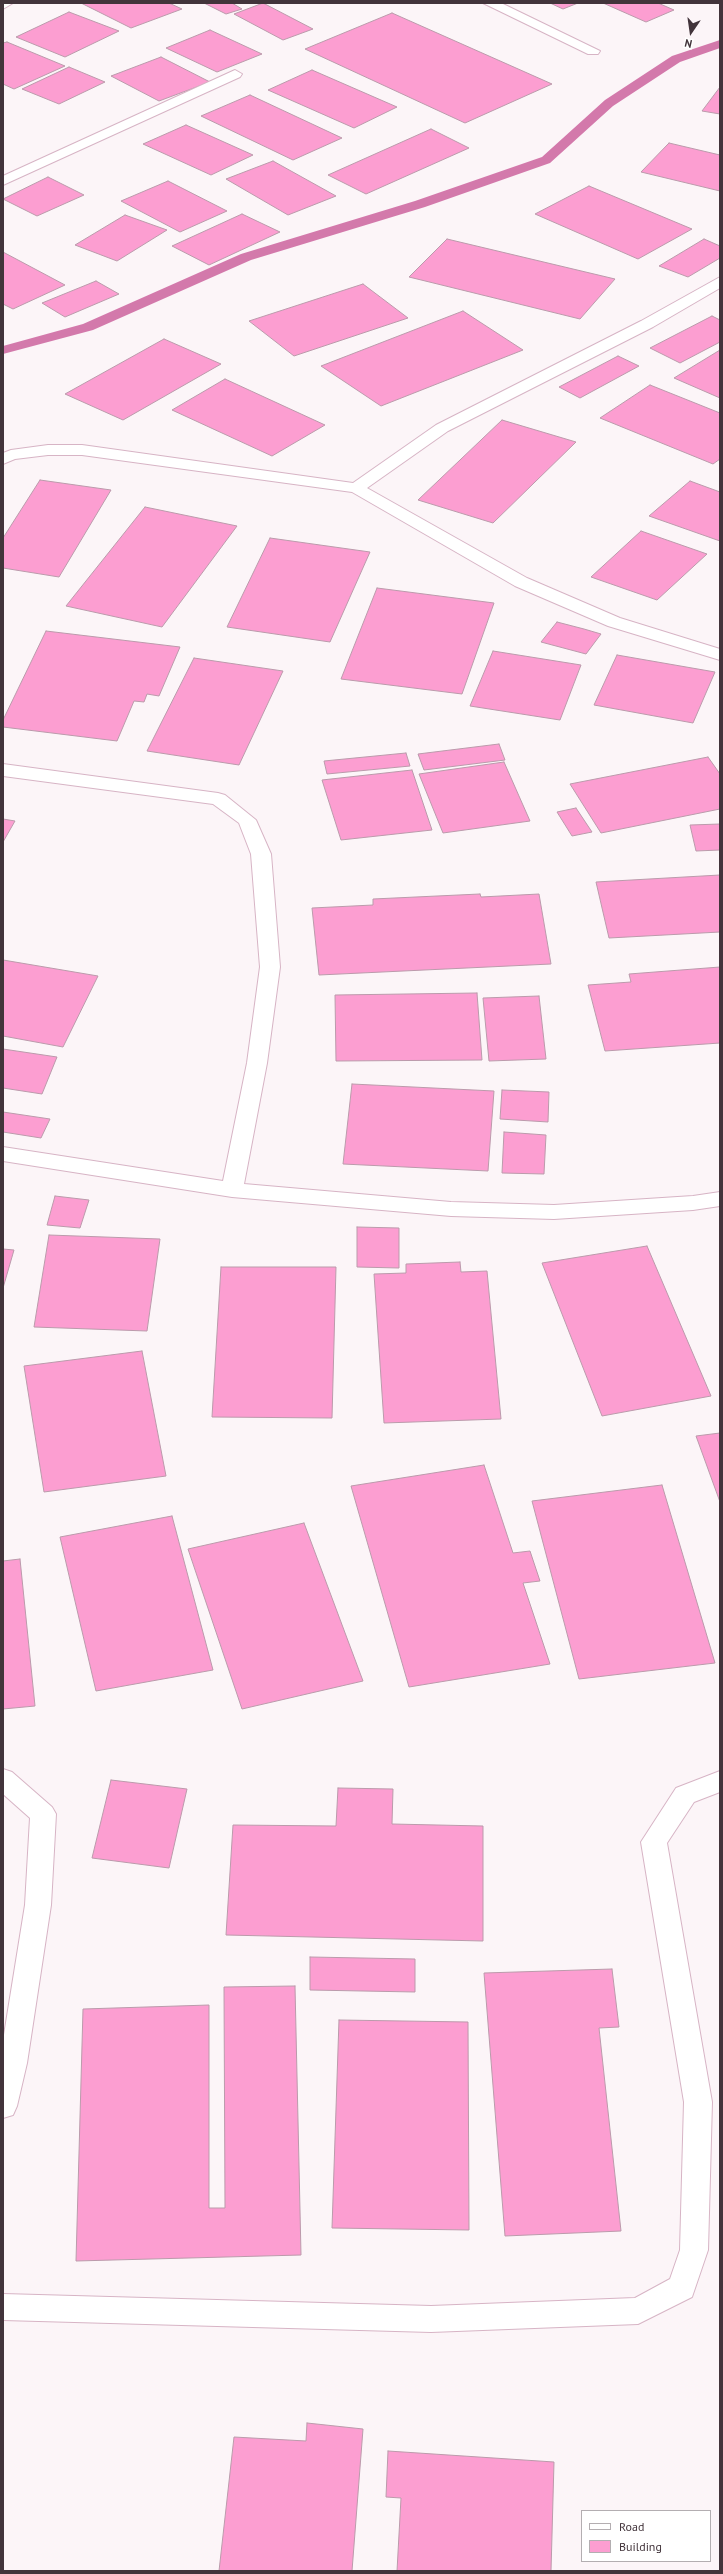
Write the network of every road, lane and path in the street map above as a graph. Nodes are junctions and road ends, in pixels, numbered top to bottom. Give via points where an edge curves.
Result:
1 (6, 3) edge
2 (490, 3) edge
3 (3, 5) edge
4 (593, 51) dead end
5 (235, 74) dead end
6 (3, 181) edge
7 (720, 282) edge
8 (3, 459) edge
9 (356, 488) junction
10 (720, 655) edge
11 (3, 770) edge
12 (3, 1154) edge
13 (232, 1190) junction
14 (720, 1198) edge
15 (3, 1779) edge
16 (720, 1781) edge
17 (3, 2106) edge
18 (3, 2307) edge

1 - 3 street
2 - 4 street
5 - 6 street
7 - 9 street via 647,324 442,428
8 - 9 street via 11,455 48,450 82,450
9 - 10 street via 522,582 614,622
11 - 13 street via 218,799 247,820 261,854 270,968 257,1063
12 - 13 street
13 - 14 street via 451,1209 554,1212 693,1203
15 - 17 street via 43,1814 38,1905 13,2063
16 - 18 street via 685,1795 654,1842 698,2102 694,2250 682,2288 638,2311 439,2318

